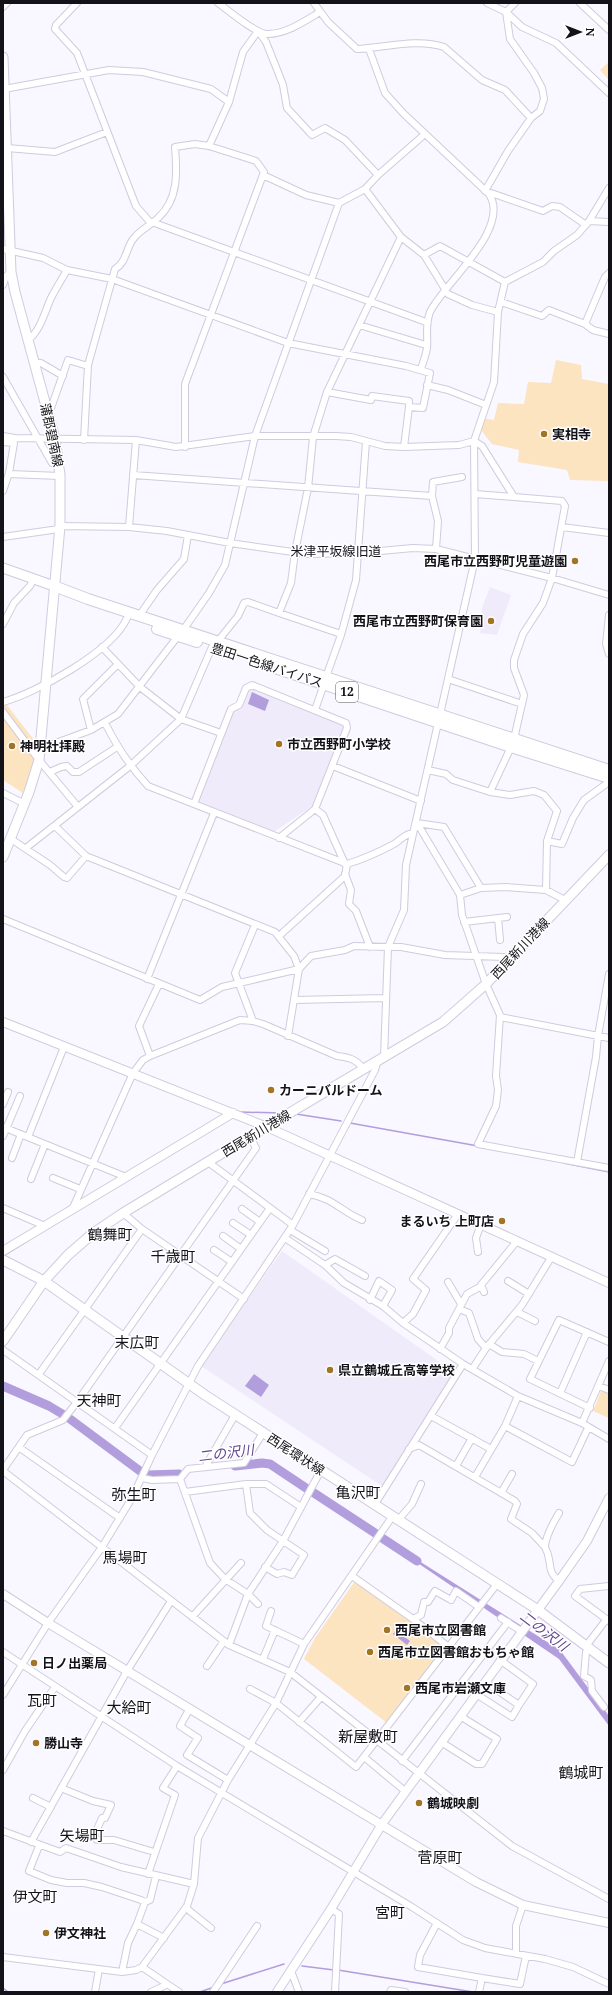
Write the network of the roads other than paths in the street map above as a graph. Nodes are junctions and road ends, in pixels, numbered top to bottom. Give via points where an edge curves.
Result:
1 (7, 3) edge
2 (77, 3) edge
3 (218, 3) edge
4 (314, 3) edge
5 (487, 3) edge
6 (515, 3) edge
7 (580, 3) edge
8 (3, 7) edge
9 (320, 12) junction
10 (506, 12) junction
11 (609, 30) edge
12 (258, 31) junction
13 (369, 49) junction
14 (3, 57) edge
15 (85, 76) junction
16 (4, 89) junction
17 (609, 93) edge
18 (229, 102) junction
19 (531, 118) junction
20 (107, 132) junction
21 (426, 134) junction
22 (209, 146) junction
23 (7, 148) junction
24 (263, 175) junction
25 (378, 175) junction
26 (609, 188) edge
27 (365, 189) junction
28 (487, 193) junction
29 (339, 203) junction
30 (609, 222) edge
31 (152, 223) junction
32 (588, 223) junction
33 (401, 237) junction
34 (7, 250) edge
35 (235, 251) junction
36 (424, 255) junction
37 (469, 262) junction
38 (67, 270) junction
39 (11, 272) junction
40 (609, 273) edge
41 (112, 279) junction
42 (312, 280) junction
43 (505, 282) junction
44 (3, 285) edge
45 (446, 291) junction
46 (370, 301) junction
47 (501, 302) junction
48 (498, 312) junction
49 (210, 315) junction
50 (426, 322) junction
51 (585, 324) junction
52 (359, 325) junction
53 (609, 334) edge
54 (28, 340) junction
55 (288, 343) junction
56 (426, 345) junction
57 (345, 355) junction
58 (34, 363) junction
59 (88, 366) junction
60 (421, 369) junction
61 (62, 376) junction
62 (3, 377) edge
63 (427, 386) junction
64 (327, 392) junction
65 (486, 405) junction
66 (409, 408) junction
67 (47, 410) junction
68 (3, 436) edge
69 (254, 436) junction
70 (313, 437) junction
71 (55, 439) junction
72 (40, 440) junction
73 (84, 440) junction
74 (136, 440) junction
75 (366, 441) junction
76 (474, 441) junction
77 (3, 442) edge
78 (185, 447) junction
79 (404, 447) junction
80 (59, 466) junction
81 (9, 474) junction
82 (133, 475) junction
83 (60, 476) junction
84 (462, 477) dead end
85 (244, 483) junction
86 (308, 488) junction
87 (3, 491) edge
88 (362, 491) junction
89 (475, 494) junction
90 (432, 496) junction
91 (514, 497) junction
92 (60, 527) junction
93 (130, 527) junction
94 (562, 527) junction
95 (609, 533) edge
96 (188, 535) junction
97 (3, 537) edge
98 (230, 543) junction
99 (436, 549) junction
100 (295, 552) junction
101 (358, 553) junction
102 (475, 559) junction
103 (3, 568) edge
104 (34, 578) junction
105 (552, 578) junction
106 (54, 586) junction
107 (609, 595) edge
108 (88, 599) junction
109 (279, 613) junction
110 (609, 615) edge
111 (139, 616) junction
112 (127, 618) junction
113 (3, 624) edge
114 (181, 633) junction
115 (342, 634) junction
116 (215, 644) junction
117 (102, 647) junction
118 (609, 654) edge
119 (118, 664) junction
120 (448, 679) junction
121 (325, 681) junction
122 (45, 685) junction
123 (140, 687) junction
124 (3, 702) edge
125 (522, 704) junction
126 (314, 710) junction
127 (3, 712) edge
128 (181, 718) junction
129 (438, 719) junction
130 (105, 723) junction
131 (91, 730) junction
132 (221, 733) junction
133 (512, 743) junction
134 (40, 746) junction
135 (117, 746) junction
136 (39, 760) junction
137 (130, 766) junction
138 (333, 766) junction
139 (428, 770) junction
140 (609, 770) edge
141 (50, 772) junction
142 (609, 778) edge
143 (609, 782) edge
144 (490, 792) junction
145 (3, 793) edge
146 (421, 801) junction
147 (25, 804) junction
148 (194, 804) junction
149 (78, 807) junction
150 (315, 809) junction
151 (214, 812) junction
152 (417, 823) junction
153 (55, 826) junction
154 (413, 833) junction
155 (278, 838) junction
156 (12, 839) junction
157 (547, 841) junction
158 (26, 848) junction
159 (4, 852) edge
160 (609, 855) edge
161 (86, 856) junction
162 (346, 864) junction
163 (345, 874) junction
164 (481, 888) junction
165 (546, 890) junction
166 (181, 894) junction
167 (460, 895) junction
168 (565, 900) junction
169 (507, 917) dead end
170 (498, 918) junction
171 (3, 919) edge
172 (464, 922) junction
173 (255, 925) junction
174 (279, 936) junction
175 (500, 940) dead end
176 (370, 947) junction
177 (388, 947) junction
178 (476, 955) junction
179 (508, 960) junction
180 (299, 969) junction
181 (609, 974) edge
182 (147, 979) junction
183 (238, 983) junction
184 (159, 984) junction
185 (486, 984) junction
186 (384, 998) junction
187 (294, 1000) junction
188 (500, 1017) junction
189 (253, 1021) junction
190 (3, 1022) edge
191 (288, 1036) junction
192 (598, 1036) junction
193 (609, 1038) edge
194 (64, 1047) junction
195 (150, 1056) junction
196 (381, 1058) junction
197 (363, 1069) junction
198 (133, 1073) junction
199 (8, 1092) dead end
200 (20, 1096) dead end
201 (3, 1104) edge
202 (233, 1113) junction
203 (5, 1127) edge
204 (267, 1127) junction
205 (3, 1136) edge
206 (24, 1136) junction
207 (250, 1136) junction
208 (45, 1144) junction
209 (329, 1156) junction
210 (12, 1158) dead end
211 (208, 1162) junction
212 (576, 1162) junction
213 (92, 1163) junction
214 (609, 1168) edge
215 (126, 1177) junction
216 (53, 1178) dead end
217 (31, 1179) dead end
218 (233, 1181) junction
219 (80, 1189) junction
220 (309, 1194) junction
221 (3, 1208) edge
222 (270, 1208) junction
223 (242, 1209) dead end
224 (72, 1210) junction
225 (123, 1213) junction
226 (458, 1214) junction
227 (362, 1220) dead end
228 (260, 1222) junction
229 (233, 1223) dead end
230 (481, 1224) junction
231 (45, 1226) junction
232 (291, 1228) junction
233 (142, 1229) junction
234 (251, 1235) junction
235 (223, 1236) dead end
236 (285, 1238) junction
237 (517, 1241) junction
238 (241, 1249) junction
239 (214, 1250) dead end
240 (3, 1251) edge
241 (325, 1251) dead end
242 (478, 1252) dead end
243 (180, 1254) junction
244 (552, 1256) junction
245 (3, 1260) edge
246 (232, 1262) junction
247 (325, 1265) junction
248 (365, 1276) dead end
249 (44, 1281) junction
250 (218, 1281) junction
251 (508, 1281) dead end
252 (448, 1282) dead end
253 (609, 1283) edge
254 (478, 1288) dead end
255 (484, 1292) dead end
256 (529, 1294) junction
257 (244, 1299) junction
258 (370, 1300) junction
259 (383, 1306) junction
260 (460, 1306) junction
261 (84, 1310) junction
262 (517, 1312) junction
263 (535, 1321) dead end
264 (403, 1322) junction
265 (587, 1332) junction
266 (122, 1337) junction
267 (3, 1342) edge
268 (609, 1342) edge
269 (488, 1346) junction
270 (440, 1349) junction
271 (3, 1350) edge
272 (538, 1361) junction
273 (609, 1361) edge
274 (159, 1364) junction
275 (463, 1364) junction
276 (473, 1368) dead end
277 (40, 1374) junction
278 (606, 1374) edge
279 (188, 1384) junction
280 (599, 1386) junction
281 (609, 1390) edge
282 (562, 1391) dead end
283 (518, 1396) junction
284 (77, 1402) junction
285 (590, 1408) junction
286 (235, 1415) junction
287 (431, 1416) junction
288 (582, 1424) junction
289 (505, 1426) junction
290 (115, 1428) junction
291 (588, 1428) junction
292 (263, 1433) junction
293 (472, 1438) junction
294 (609, 1439) edge
295 (20, 1448) junction
296 (409, 1449) junction
297 (491, 1449) junction
298 (152, 1455) junction
299 (456, 1466) junction
300 (205, 1467) junction
301 (321, 1470) junction
302 (3, 1471) edge
303 (512, 1474) dead end
304 (475, 1477) junction
305 (142, 1478) junction
306 (180, 1479) junction
307 (246, 1484) junction
308 (421, 1484) dead end
309 (185, 1492) junction
310 (501, 1493) junction
311 (609, 1498) edge
312 (375, 1504) junction
313 (301, 1507) junction
314 (559, 1513) dead end
315 (120, 1518) junction
316 (396, 1518) junction
317 (283, 1541) junction
318 (102, 1547) junction
319 (545, 1547) junction
320 (241, 1563) dead end
321 (265, 1567) junction
322 (352, 1576) junction
323 (225, 1579) junction
324 (559, 1581) junction
325 (497, 1584) junction
326 (609, 1586) edge
327 (3, 1594) edge
328 (248, 1594) junction
329 (171, 1601) junction
330 (258, 1604) dead end
331 (480, 1607) junction
332 (538, 1610) junction
333 (271, 1611) dead end
334 (192, 1617) junction
335 (501, 1618) dead end
336 (413, 1619) junction
337 (608, 1620) edge
338 (508, 1622) junction
339 (48, 1623) junction
340 (275, 1630) junction
341 (519, 1634) junction
342 (226, 1643) junction
343 (304, 1644) junction
344 (587, 1647) junction
345 (450, 1648) junction
346 (3, 1652) edge
347 (263, 1659) junction
348 (500, 1660) junction
349 (609, 1663) edge
350 (22, 1664) junction
351 (207, 1666) dead end
352 (127, 1671) junction
353 (290, 1672) junction
354 (485, 1682) junction
355 (55, 1687) junction
356 (250, 1689) dead end
357 (476, 1694) junction
358 (3, 1695) edge
359 (321, 1697) junction
360 (276, 1703) junction
361 (519, 1705) junction
362 (604, 1707) dead end
363 (190, 1708) junction
364 (460, 1716) junction
365 (101, 1717) junction
366 (299, 1722) junction
367 (376, 1741) junction
368 (440, 1742) junction
369 (251, 1745) junction
370 (364, 1757) junction
371 (402, 1761) junction
372 (177, 1766) junction
373 (3, 1770) edge
374 (418, 1773) junction
375 (228, 1780) junction
376 (61, 1788) junction
377 (405, 1791) junction
378 (221, 1793) junction
379 (32, 1798) dead end
380 (51, 1807) junction
381 (382, 1824) junction
382 (3, 1831) edge
383 (31, 1842) junction
384 (40, 1846) junction
385 (154, 1852) junction
386 (352, 1872) junction
387 (148, 1874) junction
388 (156, 1876) junction
389 (194, 1884) junction
390 (609, 1899) edge
391 (145, 1902) junction
392 (523, 1905) junction
393 (186, 1908) junction
394 (331, 1909) junction
395 (437, 1923) junction
396 (609, 1923) edge
397 (137, 1924) junction
398 (257, 1926) dead end
399 (211, 1928) dead end
400 (164, 1938) junction
401 (516, 1954) junction
402 (526, 1956) junction
403 (3, 1957) edge
404 (142, 1967) junction
405 (99, 1969) junction
406 (290, 1971) junction
407 (122, 1972) junction
408 (482, 1978) junction
409 (609, 1984) edge
410 (166, 1985) junction
411 (94, 1992) edge
412 (151, 1992) edge
413 (179, 1992) edge
414 (213, 1992) edge
415 (277, 1992) edge
416 (299, 1992) edge
417 (335, 1992) edge
418 (390, 1992) edge
419 (405, 1992) edge
420 (479, 1992) edge

1 - 8 street
2 - 15 street via 55,29 77,53
3 - 12 street
4 - 9 street
5 - 10 street
6 - 10 street
7 - 11 street
9 - 12 street via 287,29 267,35
9 - 13 street via 357,49
10 - 17 street via 522,27 556,43
10 - 19 street via 510,39 534,72 542,88 544,99 540,111
12 - 18 street via 243,52
12 - 25 street via 266,42 283,85 287,108 294,117 312,135 324,128 345,140
13 - 19 street via 417,44 444,47 482,80 505,90
13 - 21 street via 384,93
14 - 16 main road, 蒲郡碧南線
15 - 16 street
15 - 18 street via 109,70 143,72 211,90
15 - 20 street
16 - 23 main road, 蒲郡碧南線
18 - 22 street
19 - 28 street via 508,151
20 - 23 street via 55,152
20 - 31 street via 136,206
21 - 25 street
21 - 28 street
22 - 24 street via 256,161 264,172
22 - 31 street via 195,144 175,147 177,172 174,192 166,210
23 - 34 main road, 蒲郡碧南線
24 - 29 street via 306,195
24 - 35 street
25 - 27 street
26 - 32 street
27 - 29 street
27 - 33 street
28 - 32 street via 543,210 552,206 560,207
28 - 37 street via 494,204 491,222
29 - 42 street
30 - 32 street
31 - 35 street
31 - 41 street via 134,238 121,266 115,268
32 - 43 street via 548,259
33 - 36 street
33 - 46 street
34 - 38 street via 43,258
34 - 39 main road, 蒲郡碧南線
35 - 42 street
35 - 49 street
36 - 37 street via 440,246
36 - 45 street
37 - 43 street
37 - 45 street
38 - 41 street
38 - 54 street via 40,323
39 - 44 street via 6,276
39 - 54 main road, 蒲郡碧南線
40 - 51 street
41 - 49 street
41 - 59 street
42 - 46 street
42 - 55 street
43 - 47 street
45 - 48 street via 449,295 472,305
45 - 50 street via 431,310
46 - 50 street
46 - 52 street
47 - 48 street
47 - 51 street via 533,315 542,316 549,310
48 - 65 street via 496,371
49 - 55 street
49 - 78 street via 185,384
50 - 56 street
51 - 53 street via 592,330
52 - 56 street
52 - 57 street
54 - 58 main road, 蒲郡碧南線
55 - 57 street
55 - 69 street
56 - 60 street
57 - 60 street
57 - 64 street
58 - 61 street via 41,363
58 - 67 main road, 蒲郡碧南線
59 - 61 street via 68,360
59 - 73 street
60 - 63 street via 430,373
61 - 67 street via 51,408
62 - 72 street
63 - 65 street via 448,390
63 - 66 street via 423,408
64 - 66 street via 371,400 372,396 409,401
64 - 70 street
65 - 76 street
66 - 79 street
67 - 71 main road, 蒲郡碧南線
68 - 72 street
69 - 70 street
69 - 78 street
69 - 85 street
70 - 75 street via 336,436
70 - 86 street
71 - 72 street
71 - 73 street
71 - 80 main road, 蒲郡碧南線
72 - 80 street via 52,463
73 - 74 street
74 - 78 street
74 - 82 street
75 - 79 street
75 - 88 street
76 - 79 street via 459,445
76 - 89 street
76 - 91 street via 482,446
77 - 81 street via 14,443
80 - 83 main road, 蒲郡碧南線
81 - 83 street
81 - 87 street
82 - 85 street
82 - 93 street
83 - 92 main road, 蒲郡碧南線
84 - 90 street via 433,482
85 - 86 street
85 - 98 street
86 - 88 street
86 - 100 street
88 - 90 street
88 - 101 street
89 - 91 street
89 - 102 street
90 - 99 street via 438,521
91 - 94 street via 562,501 565,506
92 - 93 street, 米津平坂線旧道
92 - 97 street, 米津平坂線旧道
92 - 106 main road, 蒲郡碧南線
93 - 96 street, 米津平坂線旧道
94 - 95 street
94 - 105 street
96 - 98 street, 米津平坂線旧道
96 - 111 street via 184,559
98 - 100 street, 米津平坂線旧道
98 - 114 street via 225,565 218,578
99 - 101 street, 米津平坂線旧道 via 413,548
99 - 102 street, 米津平坂線旧道
100 - 101 street, 米津平坂線旧道
100 - 109 street via 291,583
101 - 115 street via 356,580
102 - 105 street, 米津平坂線旧道
102 - 120 street
103 - 104 main road
104 - 106 main road
104 - 113 street via 14,603
105 - 107 street, 米津平坂線旧道
105 - 125 street via 543,603 523,634 514,660 514,668 523,691
106 - 108 main road, 豊田一色線バイパス / 12
106 - 122 main road, 蒲郡碧南線
108 - 111 main road, 豊田一色線バイパス / 12
108 - 112 main road, 豊田一色線バイパス / 12 via 97,608
109 - 115 street
109 - 116 street via 248,602 244,603 238,616
110 - 118 street via 606,644
111 - 114 main road, 豊田一色線バイパス / 12
112 - 114 main road, 豊田一色線バイパス / 12
112 - 117 street via 125,624
114 - 116 main road, 豊田一色線バイパス / 12
114 - 123 street
115 - 121 street
116 - 121 main road, 豊田一色線バイパス / 12
116 - 128 street
117 - 119 street
117 - 122 street
119 - 123 street
119 - 131 street via 83,699
120 - 125 street
120 - 129 street
121 - 126 street
121 - 129 main road, 豊田一色線バイパス / 12
122 - 124 street via 16,699
122 - 134 main road, 蒲郡碧南線
123 - 128 street
123 - 130 street via 118,714
125 - 133 street
126 - 132 street via 252,684 246,688 239,705 231,710
126 - 138 street via 346,723 347,728
127 - 136 street
128 - 132 street
128 - 137 street
129 - 133 main road, 豊田一色線バイパス / 12
129 - 139 street
130 - 131 street
130 - 135 street
131 - 134 street via 45,747
132 - 148 street
133 - 140 main road, 豊田一色線バイパス / 12
133 - 142 main road, 豊田一色線バイパス / 12
133 - 144 street
134 - 136 main road, 蒲郡碧南線
135 - 137 street
135 - 141 street via 79,772 74,772 67,766
136 - 141 street
136 - 147 main road, 蒲郡碧南線
137 - 148 street via 148,786
137 - 149 street
138 - 146 street
138 - 150 street
139 - 144 street via 446,774 453,780
139 - 146 street
141 - 149 street
143 - 157 street via 584,800 562,844
144 - 157 street via 510,794 534,791 544,795 557,811
145 - 147 street
146 - 152 street
147 - 156 main road, 蒲郡碧南線
148 - 151 street
149 - 153 street
150 - 155 street
150 - 162 street via 322,815
151 - 155 street
151 - 166 street
152 - 154 street
152 - 164 street via 444,827
152 - 167 street
153 - 158 street
153 - 161 street
154 - 162 street via 365,858
154 - 177 street via 406,865 404,910
155 - 162 street
156 - 158 street
156 - 159 main road, 蒲郡碧南線
157 - 165 street
158 - 161 street via 64,878 67,878
160 - 168 main road, 西尾新川港線
161 - 166 street
162 - 163 street
163 - 174 street
163 - 176 street via 351,890 349,904 356,912
164 - 165 street
164 - 167 street
165 - 168 street
166 - 173 street
166 - 182 street
167 - 172 street
168 - 179 main road, 西尾新川港線
169 - 170 street
170 - 172 street
170 - 175 street
171 - 182 street
172 - 178 street
173 - 174 street
173 - 183 street via 235,973
174 - 180 street via 294,956
176 - 177 street
176 - 180 street via 354,946 311,956
177 - 178 street via 445,955
177 - 186 street
178 - 179 street via 504,957
178 - 185 street
179 - 185 main road, 西尾新川港線
180 - 183 street
180 - 187 street
181 - 192 street
182 - 184 street
183 - 184 street via 222,987 200,1000
183 - 189 street
184 - 195 street via 139,1026
185 - 188 street
185 - 196 main road, 西尾新川港線 via 443,1022
186 - 187 street
186 - 196 street
187 - 191 street
188 - 192 street
188 - 212 street via 496,1106 478,1144
189 - 191 street
189 - 195 street via 240,1020
190 - 194 street
191 - 197 street via 360,1063
192 - 193 street
192 - 212 street
194 - 198 street
194 - 206 street
195 - 198 street via 143,1060
196 - 197 main road, 西尾新川港線
196 - 209 street
197 - 204 main road, 西尾新川港線
198 - 202 street
198 - 213 street
199 - 201 street
200 - 203 street
202 - 204 street
202 - 215 street
203 - 205 street
203 - 206 street
204 - 207 main road, 西尾新川港線
204 - 209 street
206 - 208 street
206 - 210 street
207 - 211 main road, 西尾新川港線
207 - 218 street via 256,1148
208 - 213 street
208 - 217 street
209 - 220 street
209 - 226 street
211 - 218 street
211 - 225 main road, 西尾新川港線
212 - 214 street
213 - 215 street
213 - 219 street
215 - 224 street
216 - 219 street
218 - 222 street
218 - 243 street
219 - 224 street
220 - 227 street via 323,1196
220 - 232 street
221 - 231 street
222 - 228 street
222 - 232 street
223 - 228 street
224 - 231 street
225 - 233 street
225 - 249 main road, 西尾新川港線 via 92,1234
226 - 230 street
226 - 264 street via 413,1279 426,1290 413,1314
228 - 234 street
229 - 234 street
230 - 237 street
230 - 242 street via 476,1238
231 - 240 street
232 - 236 street
232 - 241 street
233 - 243 street
233 - 261 street
234 - 238 street
235 - 238 street
236 - 247 street
236 - 257 street
237 - 244 street
237 - 255 street via 481,1285
238 - 246 street
239 - 246 street
243 - 250 street
243 - 266 street
244 - 253 street
244 - 256 street
245 - 249 main road, 西尾環状線
246 - 250 street
247 - 248 street via 335,1259
247 - 258 street via 344,1283
249 - 261 main road, 西尾環状線
249 - 267 main road, 西尾新川港線
250 - 257 street
250 - 274 street
251 - 256 street
252 - 260 street
254 - 260 street via 467,1294
256 - 262 street
257 - 279 street
258 - 259 street
258 - 259 street via 379,1281 392,1290
259 - 264 street
260 - 269 street via 469,1313 478,1339
260 - 270 street
261 - 266 main road, 西尾環状線
261 - 277 street
262 - 263 street
262 - 269 street
264 - 270 street
265 - 268 street
265 - 272 street via 559,1320
265 - 282 street
266 - 274 main road, 西尾環状線
266 - 284 street
269 - 272 street via 502,1352 524,1354
269 - 276 street
270 - 275 street
271 - 277 street
272 - 285 street via 530,1379
273 - 278 street
274 - 279 main road, 西尾環状線
274 - 290 street
275 - 283 street
275 - 287 street
277 - 284 street
278 - 280 street
279 - 286 main road, 西尾環状線
279 - 298 street
280 - 281 street
280 - 285 street
283 - 288 street
283 - 289 street
284 - 290 street
284 - 295 street via 63,1420 27,1435
285 - 288 street
286 - 292 main road, 西尾環状線
286 - 300 street
287 - 293 street
287 - 296 street
288 - 291 street
289 - 291 street via 572,1462
289 - 297 street
290 - 298 street
291 - 294 street
292 - 300 street via 244,1463
292 - 301 main road, 西尾環状線
293 - 297 street
293 - 299 street
295 - 302 street
295 - 315 street
296 - 299 street via 418,1445
296 - 312 street
297 - 304 street
298 - 305 street
299 - 304 street
300 - 306 street via 188,1469
301 - 312 main road, 西尾環状線
301 - 313 street
302 - 318 street
303 - 310 street
304 - 310 street
305 - 306 street
305 - 315 street
306 - 309 street
307 - 309 street
307 - 313 street via 266,1484
307 - 317 street via 250,1513
308 - 316 street via 412,1504
309 - 323 street via 210,1563
310 - 319 street via 517,1504 510,1519 532,1533
311 - 324 street via 587,1541
312 - 316 main road, 西尾環状線
313 - 317 street
314 - 319 street via 551,1526
315 - 318 street
316 - 322 street
316 - 325 main road, 西尾環状線
317 - 321 street
317 - 321 street via 304,1555 292,1575 284,1572 278,1574
318 - 329 street
318 - 339 street
319 - 324 street via 549,1569
320 - 323 street
321 - 328 street
322 - 336 street
322 - 343 street
323 - 328 street
323 - 334 street
324 - 332 street
325 - 331 street
325 - 332 main road, 西尾環状線
326 - 337 street via 580,1589 575,1596
327 - 339 street
328 - 330 street
328 - 342 street
329 - 334 street
329 - 352 street
331 - 336 street via 456,1591 451,1600 435,1591 428,1602 424,1602 421,1615
331 - 345 street
332 - 341 street
332 - 344 main road, 西尾環状線
333 - 340 street via 266,1626
334 - 342 street
335 - 338 street
336 - 345 street
337 - 344 street
338 - 341 street
338 - 371 street
339 - 350 street
339 - 352 street
340 - 343 street
340 - 347 street
341 - 348 street
342 - 347 street
342 - 351 street
343 - 353 street
344 - 349 main road, 西尾環状線
344 - 362 street via 584,1676 591,1680 592,1691
345 - 367 street
346 - 350 street
347 - 353 street
348 - 354 street
348 - 361 street via 533,1684
350 - 355 street
350 - 358 street
352 - 363 street
352 - 365 street
353 - 359 street
353 - 360 street
354 - 357 street
354 - 361 street
355 - 365 street
355 - 373 street via 25,1731
356 - 360 street
357 - 361 street via 512,1717
357 - 364 street
359 - 366 street
359 - 367 street
360 - 366 street
360 - 369 street
363 - 369 street
363 - 375 street via 180,1726 198,1738 187,1755
364 - 368 street
364 - 368 street via 497,1739 482,1764 476,1764
365 - 372 street
365 - 376 street
366 - 370 street via 356,1767
367 - 370 street
367 - 371 street
368 - 374 street
369 - 375 street
369 - 381 street
370 - 377 street
371 - 374 street
372 - 378 street
372 - 385 street via 163,1788 175,1795
374 - 377 street
374 - 390 street via 512,1846
375 - 378 street
376 - 380 street
376 - 385 street via 110,1805 94,1836 97,1840 114,1840
377 - 381 street
378 - 386 street
378 - 389 street via 198,1838
379 - 380 street
380 - 383 street
381 - 386 street
381 - 392 street via 476,1882
382 - 383 street
383 - 384 street
384 - 387 street via 60,1852 66,1848
384 - 391 street via 29,1871 67,1883 102,1887
385 - 387 street
386 - 394 street
386 - 395 street
387 - 388 street
388 - 389 street
388 - 391 street via 150,1900
389 - 393 street
391 - 397 street
392 - 396 street
392 - 401 street via 516,1926
393 - 399 street
393 - 400 street
394 - 406 street
394 - 417 street via 338,1914
395 - 401 street via 463,1940 485,1948
395 - 408 street via 420,1955 418,1967
397 - 400 street
397 - 407 street via 128,1943
398 - 414 street
400 - 404 street
401 - 402 street
402 - 408 street via 520,1984
402 - 409 street via 573,1967
403 - 405 street
404 - 407 street
404 - 410 street
405 - 407 street
405 - 411 street
406 - 415 street
406 - 416 street
408 - 420 street
410 - 412 street
410 - 413 street
418 - 419 street

